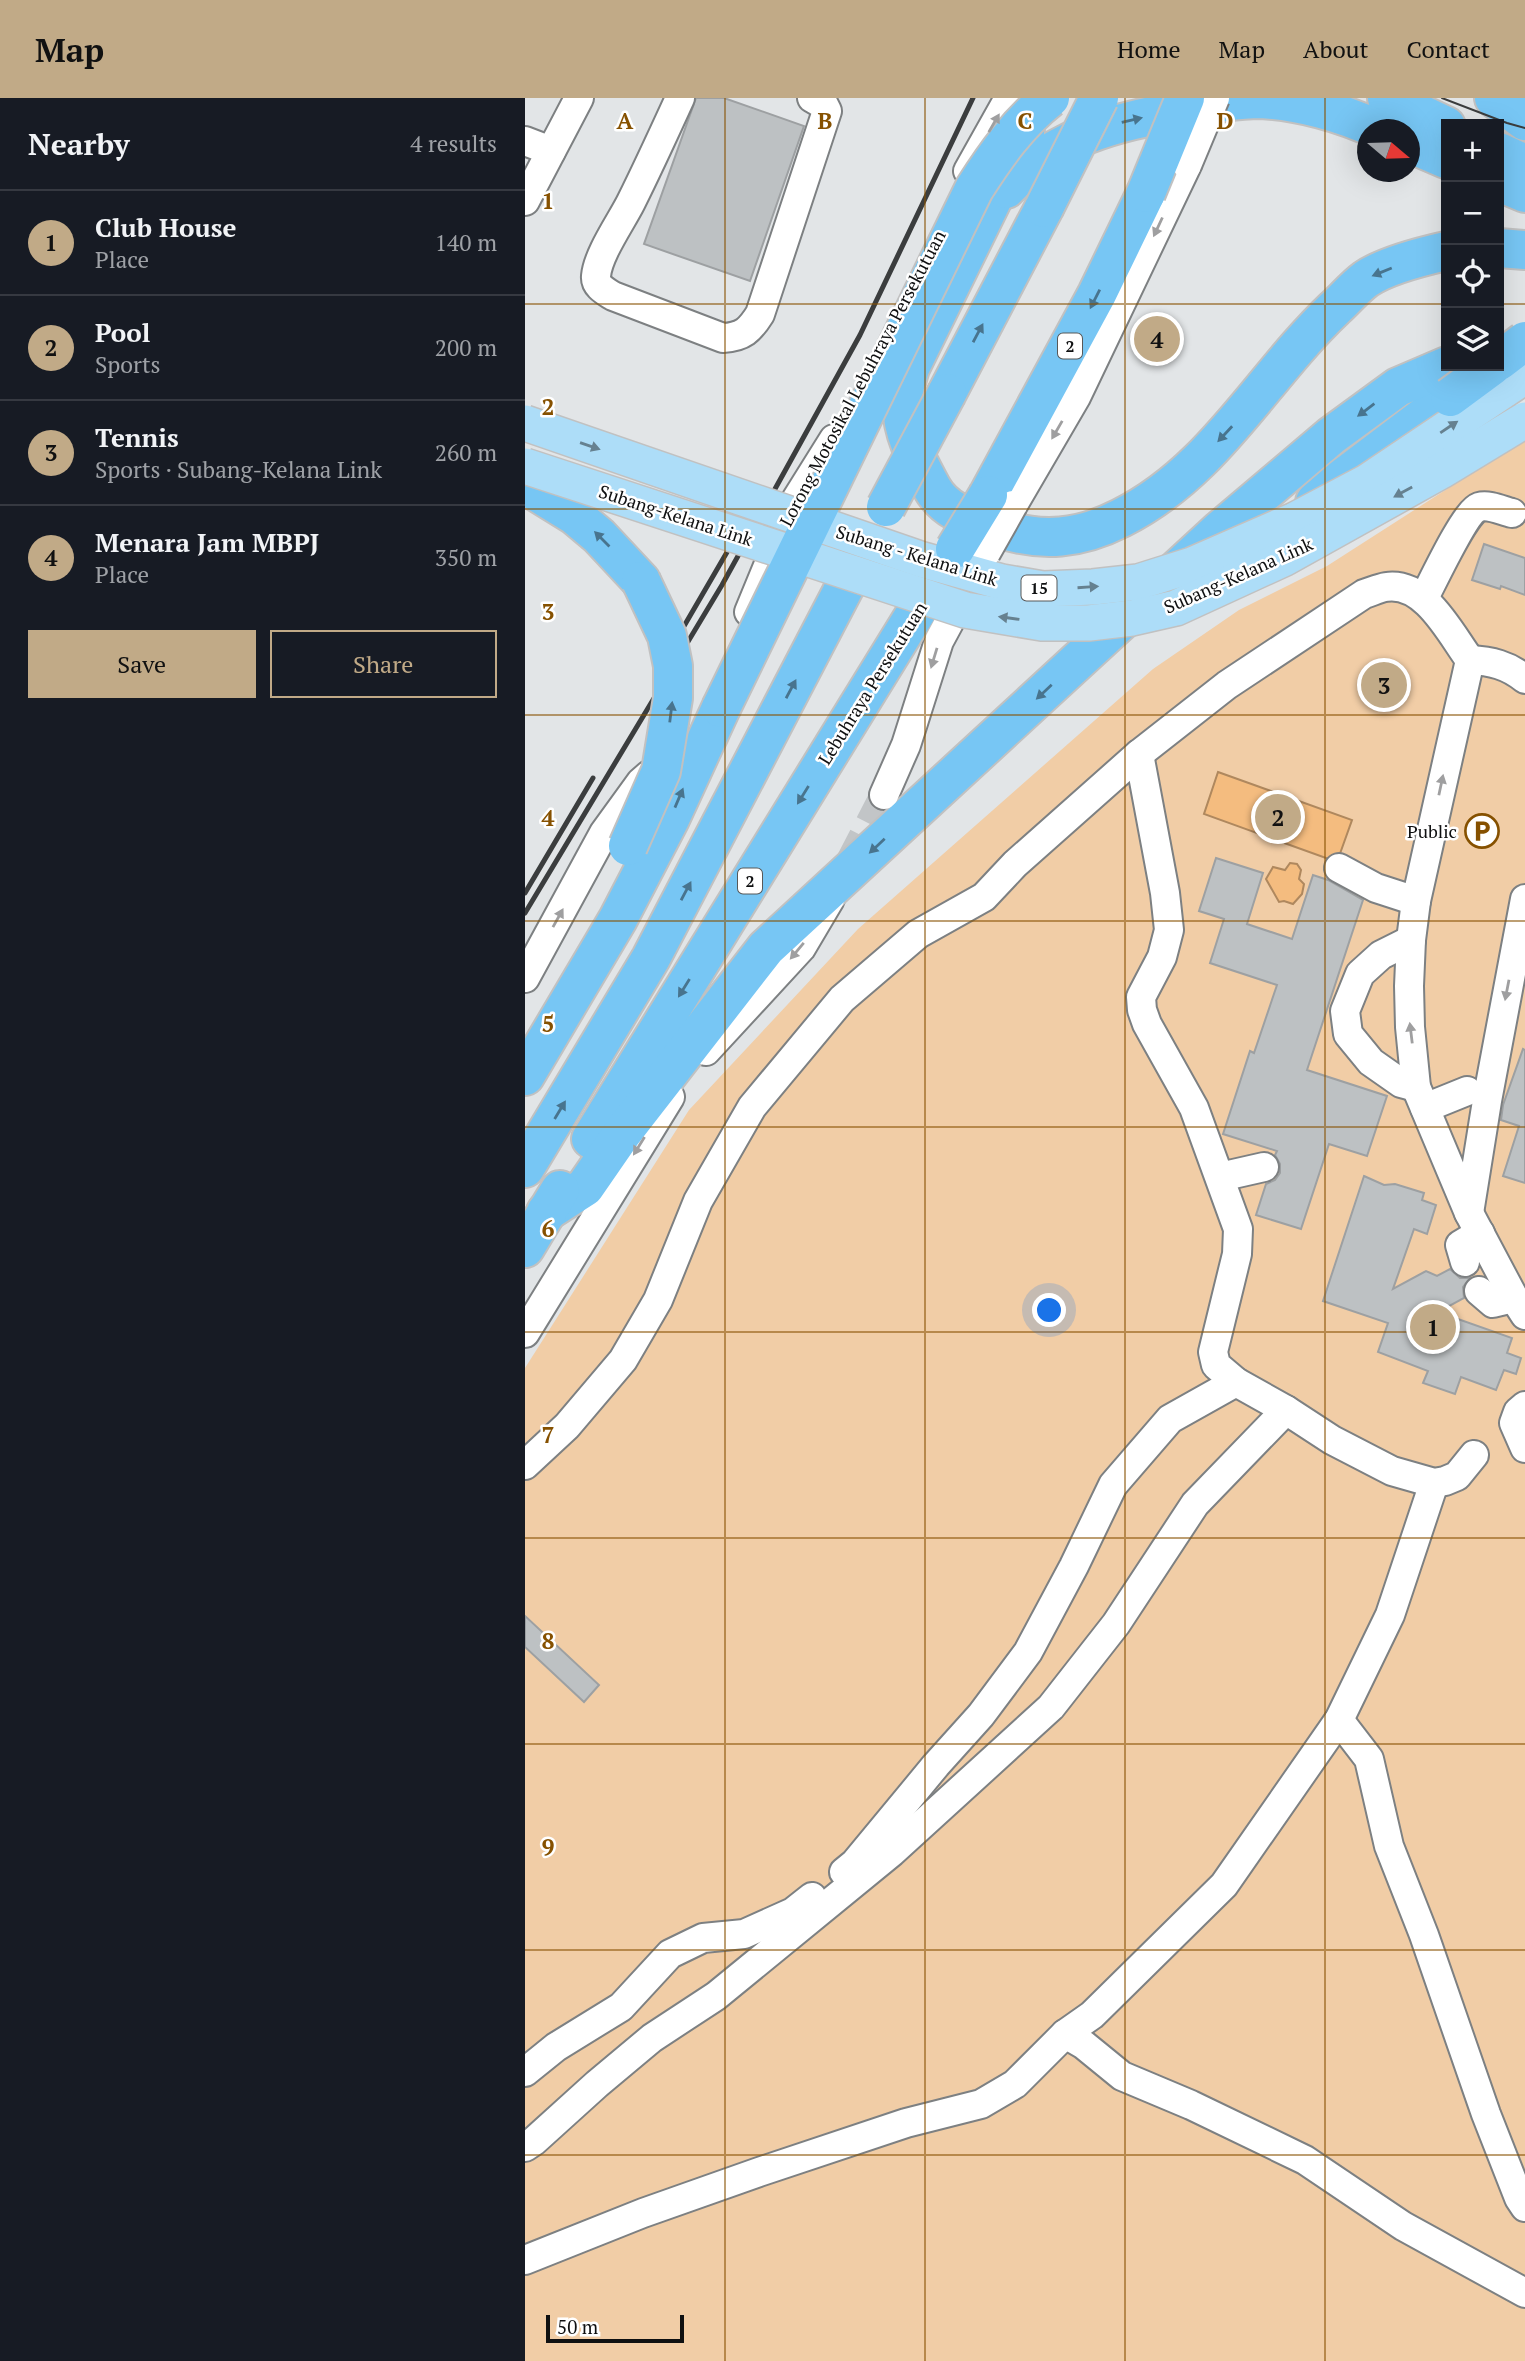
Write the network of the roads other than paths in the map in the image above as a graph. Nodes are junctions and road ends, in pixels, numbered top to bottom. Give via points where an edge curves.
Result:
1 (680, 98) edge
2 (812, 98) edge
3 (1009, 98) edge
4 (1042, 98) edge
5 (1050, 98) edge
6 (1099, 98) edge
7 (1185, 98) edge
8 (1215, 98) edge
9 (1387, 98) edge
10 (1494, 98) edge
11 (577, 99) edge
12 (1357, 120) edge
13 (1525, 121) edge
14 (1441, 124) edge
15 (525, 141) edge
16 (1420, 148) edge
17 (551, 151) junction
18 (1504, 154) edge
19 (1441, 157) edge
20 (1525, 164) edge
21 (1504, 184) edge
22 (1525, 193) edge
23 (525, 201) edge
24 (970, 247) junction
25 (1504, 248) edge
26 (1525, 250) edge
27 (1441, 252) edge
28 (921, 268) junction
29 (938, 312) junction
30 (1525, 343) edge
31 (1504, 349) edge
32 (1504, 358) edge
33 (1441, 369) edge
34 (1485, 371) edge
35 (1525, 375) edge
36 (1525, 420) edge
37 (525, 423) edge
38 (525, 466) edge
39 (525, 474) edge
40 (525, 485) edge
41 (1000, 500) junction
42 (557, 505) junction
43 (1512, 513) dead end
44 (1295, 520) junction
45 (1220, 530) junction
46 (970, 551) junction
47 (1424, 598) junction
48 (1470, 660) junction
49 (1525, 679) edge
50 (1139, 754) junction
51 (884, 795) tunnel mouth
52 (1339, 868) dead end
53 (833, 893) dead end
54 (1525, 899) edge
55 (1416, 901) junction
56 (1411, 940) junction
57 (525, 978) edge
58 (532, 1063) edge
59 (1467, 1091) dead end
60 (1420, 1097) junction
61 (1264, 1167) dead end
62 (525, 1168) edge
63 (1464, 1172) junction
64 (1220, 1177) junction
65 (585, 1187) junction
66 (546, 1212) junction
67 (1474, 1223) junction
68 (582, 1239) junction
69 (525, 1248) edge
70 (1465, 1262) dead end
71 (1479, 1291) dead end
72 (1519, 1306) edge
73 (525, 1333) edge
74 (1236, 1382) junction
75 (1525, 1406) edge
76 (1286, 1410) junction
77 (1525, 1448) edge
78 (1474, 1455) dead end
79 (525, 1465) edge
80 (1434, 1483) junction
81 (1339, 1720) junction
82 (1065, 2034) junction
83 (525, 2072) edge
84 (525, 2147) edge
85 (1525, 2207) edge
86 (525, 2260) edge
87 (1525, 2294) edge

1 - 2 street via 602,258 597,283 613,296 730,338 750,330 760,314 827,111
28 -> 3 street, Lorong Motosikal Lebuhraya Persekutuan
4 - 24 highway
58 -> 5 highway, bridge via 618,919 670,819 974,189 994,158
62 -> 6 highway, bridge via 651,958
7 -> 41 highway, Lebuhraya Persekutuan / 2, bridge via 1146,193
8 -> 41 street, bridge via 1076,397
9 - 14 highway
10 - 13 highway
11 - 17 street
24 -> 12 highway via 998,198 1047,153 1079,136 1127,120 1260,99
15 - 17 street
16 - 19 highway
17 - 23 street
18 - 20 highway
21 - 22 highway
24 - 29 highway
25 - 26 highway
27 -> 29 highway via 1368,278 1308,334 1181,481 1102,528 1067,537 1021,536 956,514 935,494 907,439 902,404 910,368
28 - 29 street
57 -> 28 street, Lorong Motosikal Lebuhraya Persekutuan via 604,832 641,782 692,738 721,680 794,503 828,452
30 - 31 highway
30 - 32 highway, bridge
33 -> 45 highway via 1398,387
34 - 44 highway, bridge via 1343,477
44 -> 35 main road, Subang - Kelana Link / 15, bridge via 1367,482
35 - 45 highway via 1508,375 1419,405 1293,498
36 -> 38 main road, Subang-Kelana Link / 15, bridge via 1285,558 1176,608 1089,623 1042,623 965,610
37 -> 44 main road, Subang - Kelana Link / 15, bridge via 920,559 1043,589 1138,582 1213,557
39 - 42 street
40 - 42 highway
41 - 46 highway, Lebuhraya Persekutuan / 2, bridge
58 -> 42 highway, bridge via 549,998 628,846 661,771 673,698 667,636 641,581 599,536
43 - 47 street via 1476,508
45 -> 65 highway via 766,948
46 -> 51 street via 906,745
46 -> 66 highway, Lebuhraya Persekutuan / 2
47 - 48 street
47 - 50 street via 1405,587 1364,594 1227,685
48 - 49 street via 1513,669
55 -> 48 street
50 - 64 street via 1169,930 1162,957 1141,997 1142,1010 1194,1108
50 - 79 street via 1015,863 984,897 918,934 842,999 752,1107 698,1201 658,1300 623,1360 567,1426
52 - 55 street via 1376,888
53 -> 68 street via 801,948 701,1057 666,1103
54 -> 63 street
55 - 56 street
60 -> 56 street via 1410,1027
56 - 60 street via 1381,955 1360,974 1345,1011 1348,1034 1371,1062
59 - 60 street
60 - 63 street
61 - 64 street
63 - 67 street
64 - 74 street via 1238,1229 1237,1254 1213,1352 1216,1365
65 - 66 highway
65 - 68 street
66 - 69 highway, Lebuhraya Persekutuan / 2
67 - 70 street via 1460,1245
67 - 72 street
68 - 73 street
71 - 72 street via 1493,1303
74 - 76 street
74 - 83 street via 1170,1419 1112,1485 1028,1652 981,1715 855,1863 793,1912 744,1934 703,1938 670,1954 621,2007
75 - 77 street via 1514,1423
76 - 80 street via 1392,1471
76 - 84 street via 1195,1504 1116,1624 1051,1707 892,1852 716,1996 652,2038
78 - 80 street via 1452,1479
80 - 81 street via 1390,1615
81 - 82 street via 1224,1885 1092,2015
81 - 85 street via 1369,1759 1389,1846
82 - 86 street via 1015,2084 981,2104 906,2123 759,2172
82 - 87 street via 1122,2076 1305,2160 1403,2226

